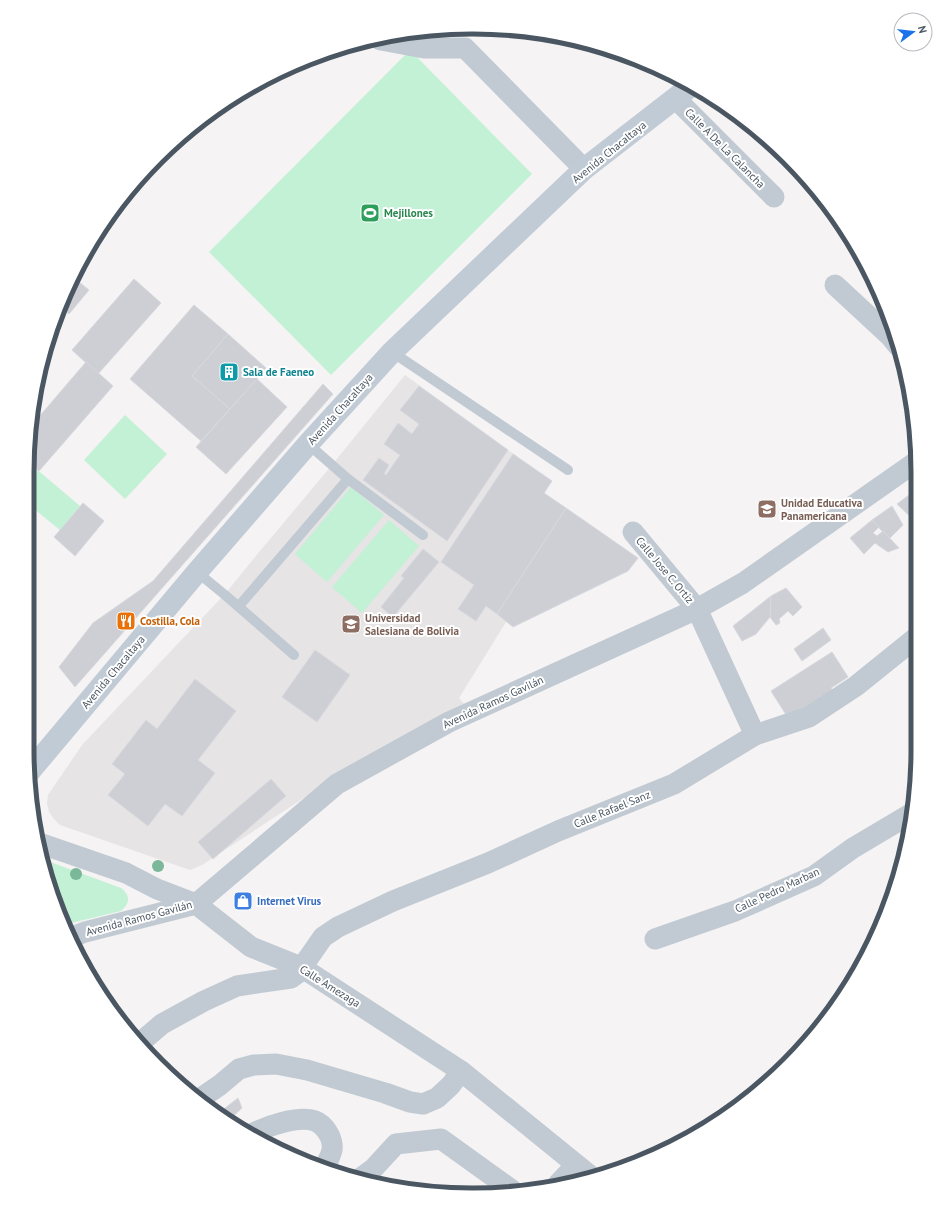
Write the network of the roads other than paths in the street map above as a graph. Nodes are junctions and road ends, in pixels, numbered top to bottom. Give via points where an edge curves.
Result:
1 (390, 42) edge
2 (683, 93) edge
3 (584, 169) junction
4 (774, 197) dead end
5 (835, 285) dead end
6 (889, 335) edge
7 (392, 352) junction
8 (308, 444) junction
9 (911, 465) edge
10 (568, 470) dead end
11 (348, 479) junction
12 (633, 532) dead end
13 (423, 535) dead end
14 (197, 572) junction
15 (239, 606) junction
16 (697, 609) junction
17 (911, 642) edge
18 (294, 655) dead end
19 (755, 735) junction
20 (35, 766) edge
21 (906, 816) edge
22 (44, 845) edge
23 (196, 904) junction
24 (76, 936) edge
25 (655, 939) dead end
26 (301, 967) junction
27 (143, 1039) edge
28 (461, 1071) junction
29 (204, 1096) edge
30 (257, 1131) edge
31 (327, 1163) edge
32 (576, 1165) junction
33 (586, 1173) edge
34 (365, 1175) edge
35 (563, 1179) edge
36 (507, 1186) edge

1 - 3 street via 424,48 465,48
2 - 3 street, Avenida Chacaltaya
2 - 4 street, Calle A De La Calancha
3 - 7 street, Avenida Chacaltaya
5 - 6 street
7 - 8 street, Avenida Chacaltaya
7 - 10 lane
8 - 11 lane
8 - 14 street, Avenida Chacaltaya
9 - 16 street, Avenida Ramos Gavilán via 743,583
11 - 13 lane
11 - 15 lane
12 - 16 street, Calle Jose C. Ortiz
14 - 15 lane
14 - 20 street, Avenida Chacaltaya
15 - 18 lane
16 - 19 street, Calle Jose C. Ortiz
16 - 23 street, Avenida Ramos Gavilán via 449,722 337,784
17 - 19 street, Calle Rafael Sanz via 856,686 809,717
19 - 26 street, Calle Rafael Sanz via 674,784 393,901 338,927 323,937
21 - 25 street, Calle Pedro Marban via 853,848 814,876 734,911
22 - 23 street, Calle Amezaga via 126,873 157,889
23 - 24 street, Avenida Ramos Gavilán
23 - 26 street, Calle Amezaga via 251,947
26 - 27 street, Calle Rafael Sanz via 291,978 237,986 204,1001 162,1024
26 - 28 street, Calle Amezaga
28 - 29 street via 452,1085 437,1098 423,1104 307,1070 276,1064 254,1065 239,1070
28 - 32 street, Calle Amezaga
30 - 31 street via 281,1123 304,1119 315,1121 325,1127 331,1137 333,1149
32 - 33 street, Calle Amezaga
32 - 35 street
34 - 36 street via 396,1144 442,1139

